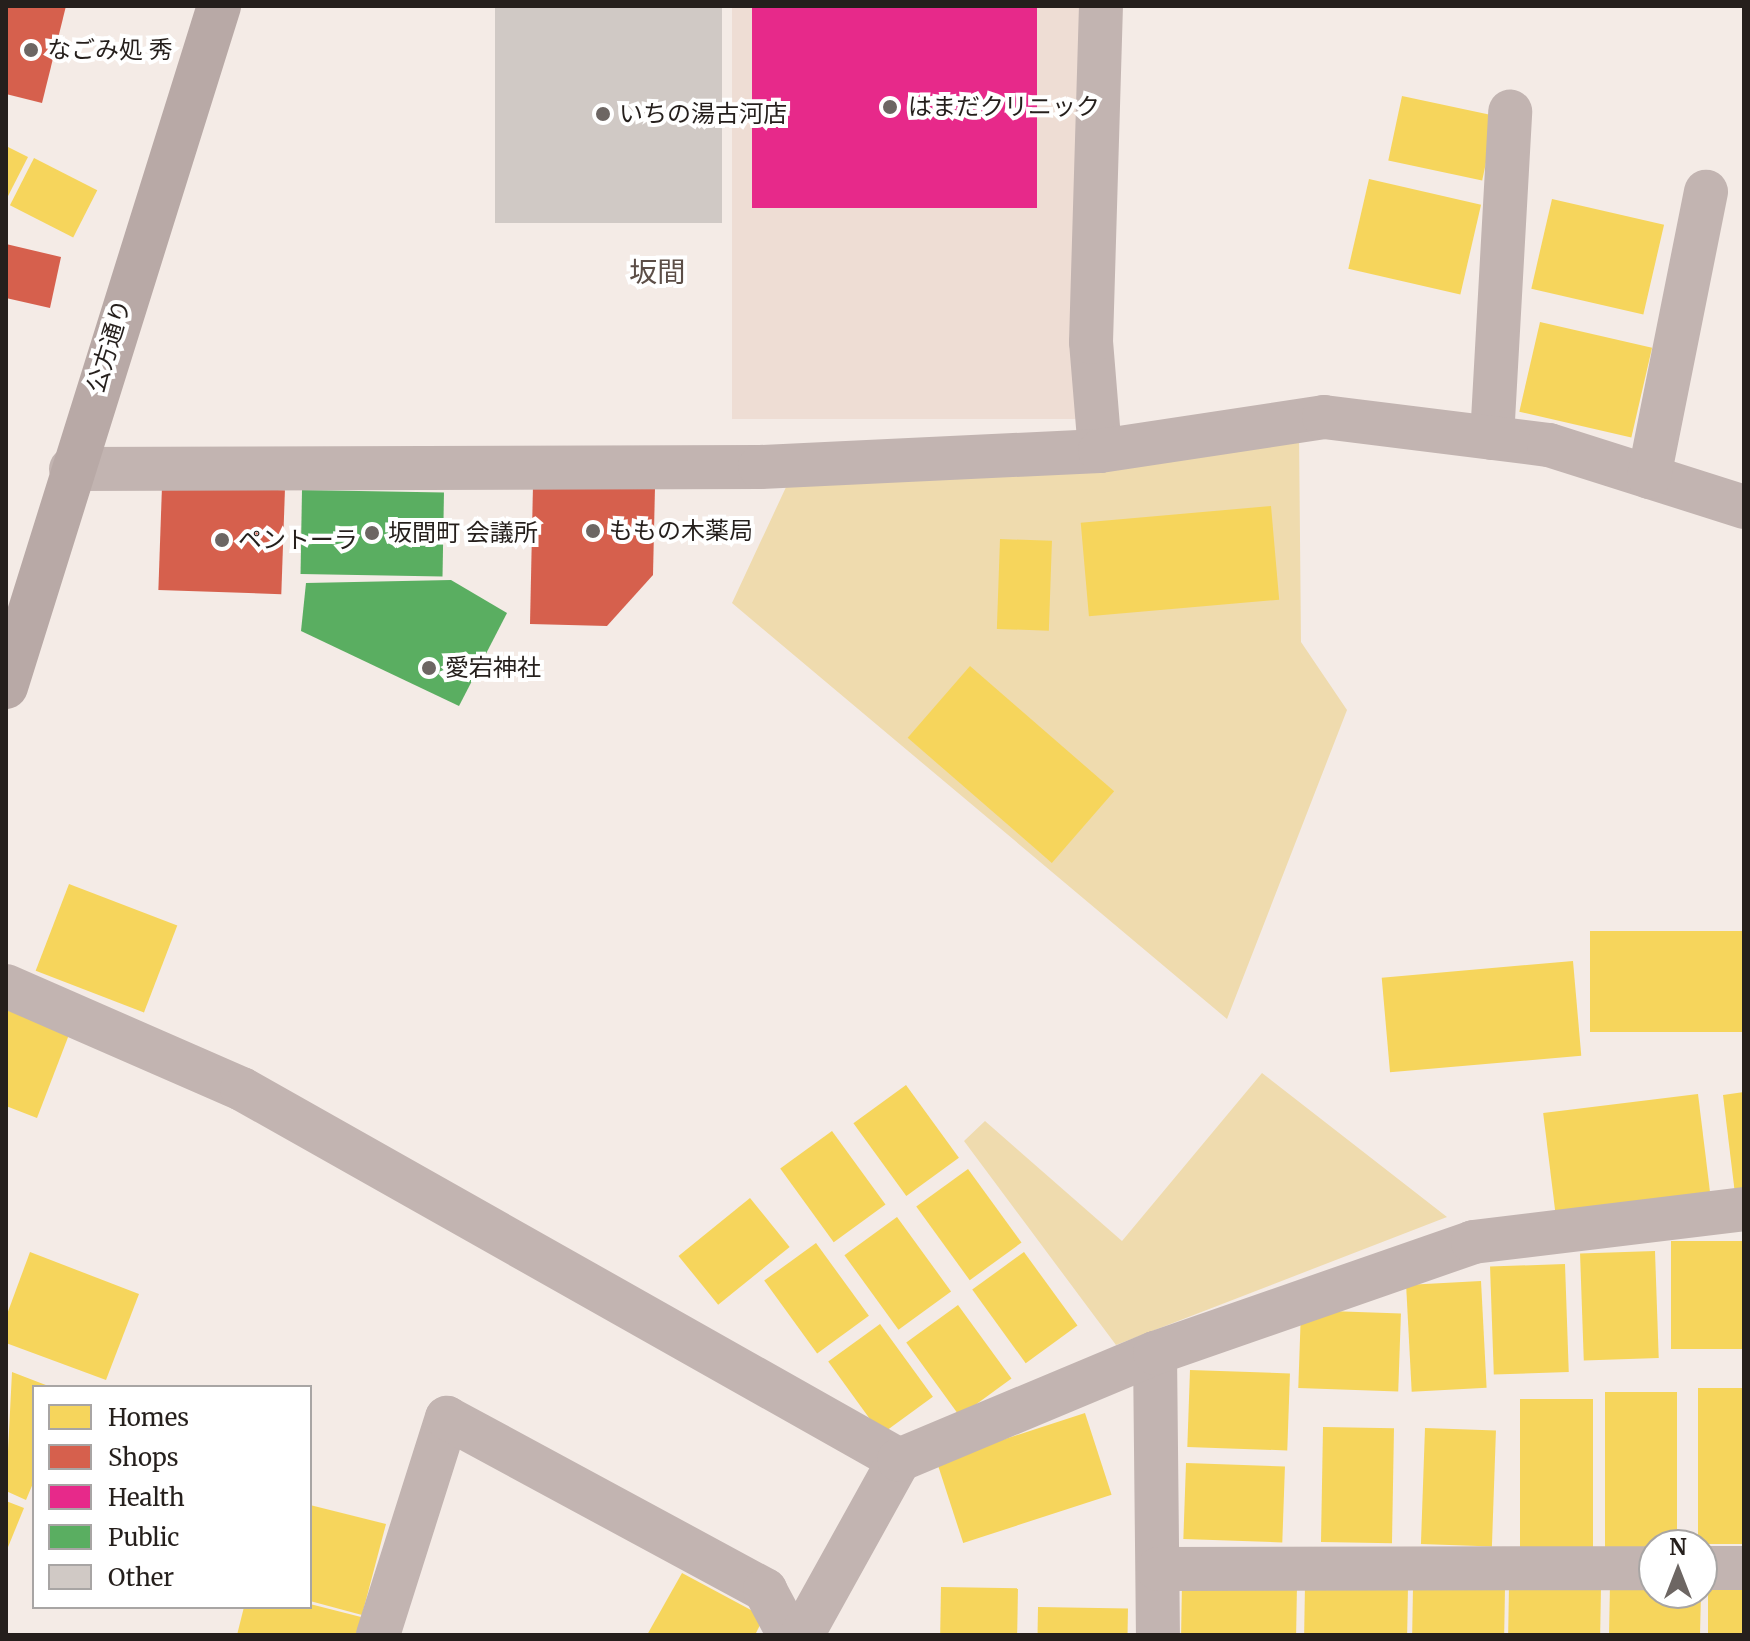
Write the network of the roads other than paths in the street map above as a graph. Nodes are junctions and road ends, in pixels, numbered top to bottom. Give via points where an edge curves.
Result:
1 (219, 6) edge
2 (1101, 6) edge
3 (1510, 111) dead end
4 (1706, 192) dead end
5 (1492, 438) junction
6 (1100, 451) junction
7 (71, 469) junction
8 (1649, 477) junction
9 (1744, 507) edge
10 (6, 687) edge
11 (6, 986) edge
12 (1744, 1209) edge
13 (1155, 1353) junction
14 (899, 1460) junction
15 (1638, 1568) edge
16 (1718, 1568) edge
17 (1744, 1568) edge
18 (1158, 1569) junction
19 (378, 1635) edge
20 (789, 1635) edge
21 (802, 1635) edge
22 (1158, 1635) edge

1 - 7 street, 公方通り
2 - 6 street via 1091,342
3 - 5 street
4 - 8 street
5 - 6 street via 1324,417
5 - 8 street via 1549,445
6 - 7 street via 760,467
7 - 10 street, 公方通り
8 - 9 street
11 - 14 street via 242,1089
12 - 13 street via 1473,1242
13 - 14 street
13 - 18 street
14 - 21 street
15 - 18 street
16 - 17 street
18 - 22 street
19 - 20 street via 447,1418 765,1590

